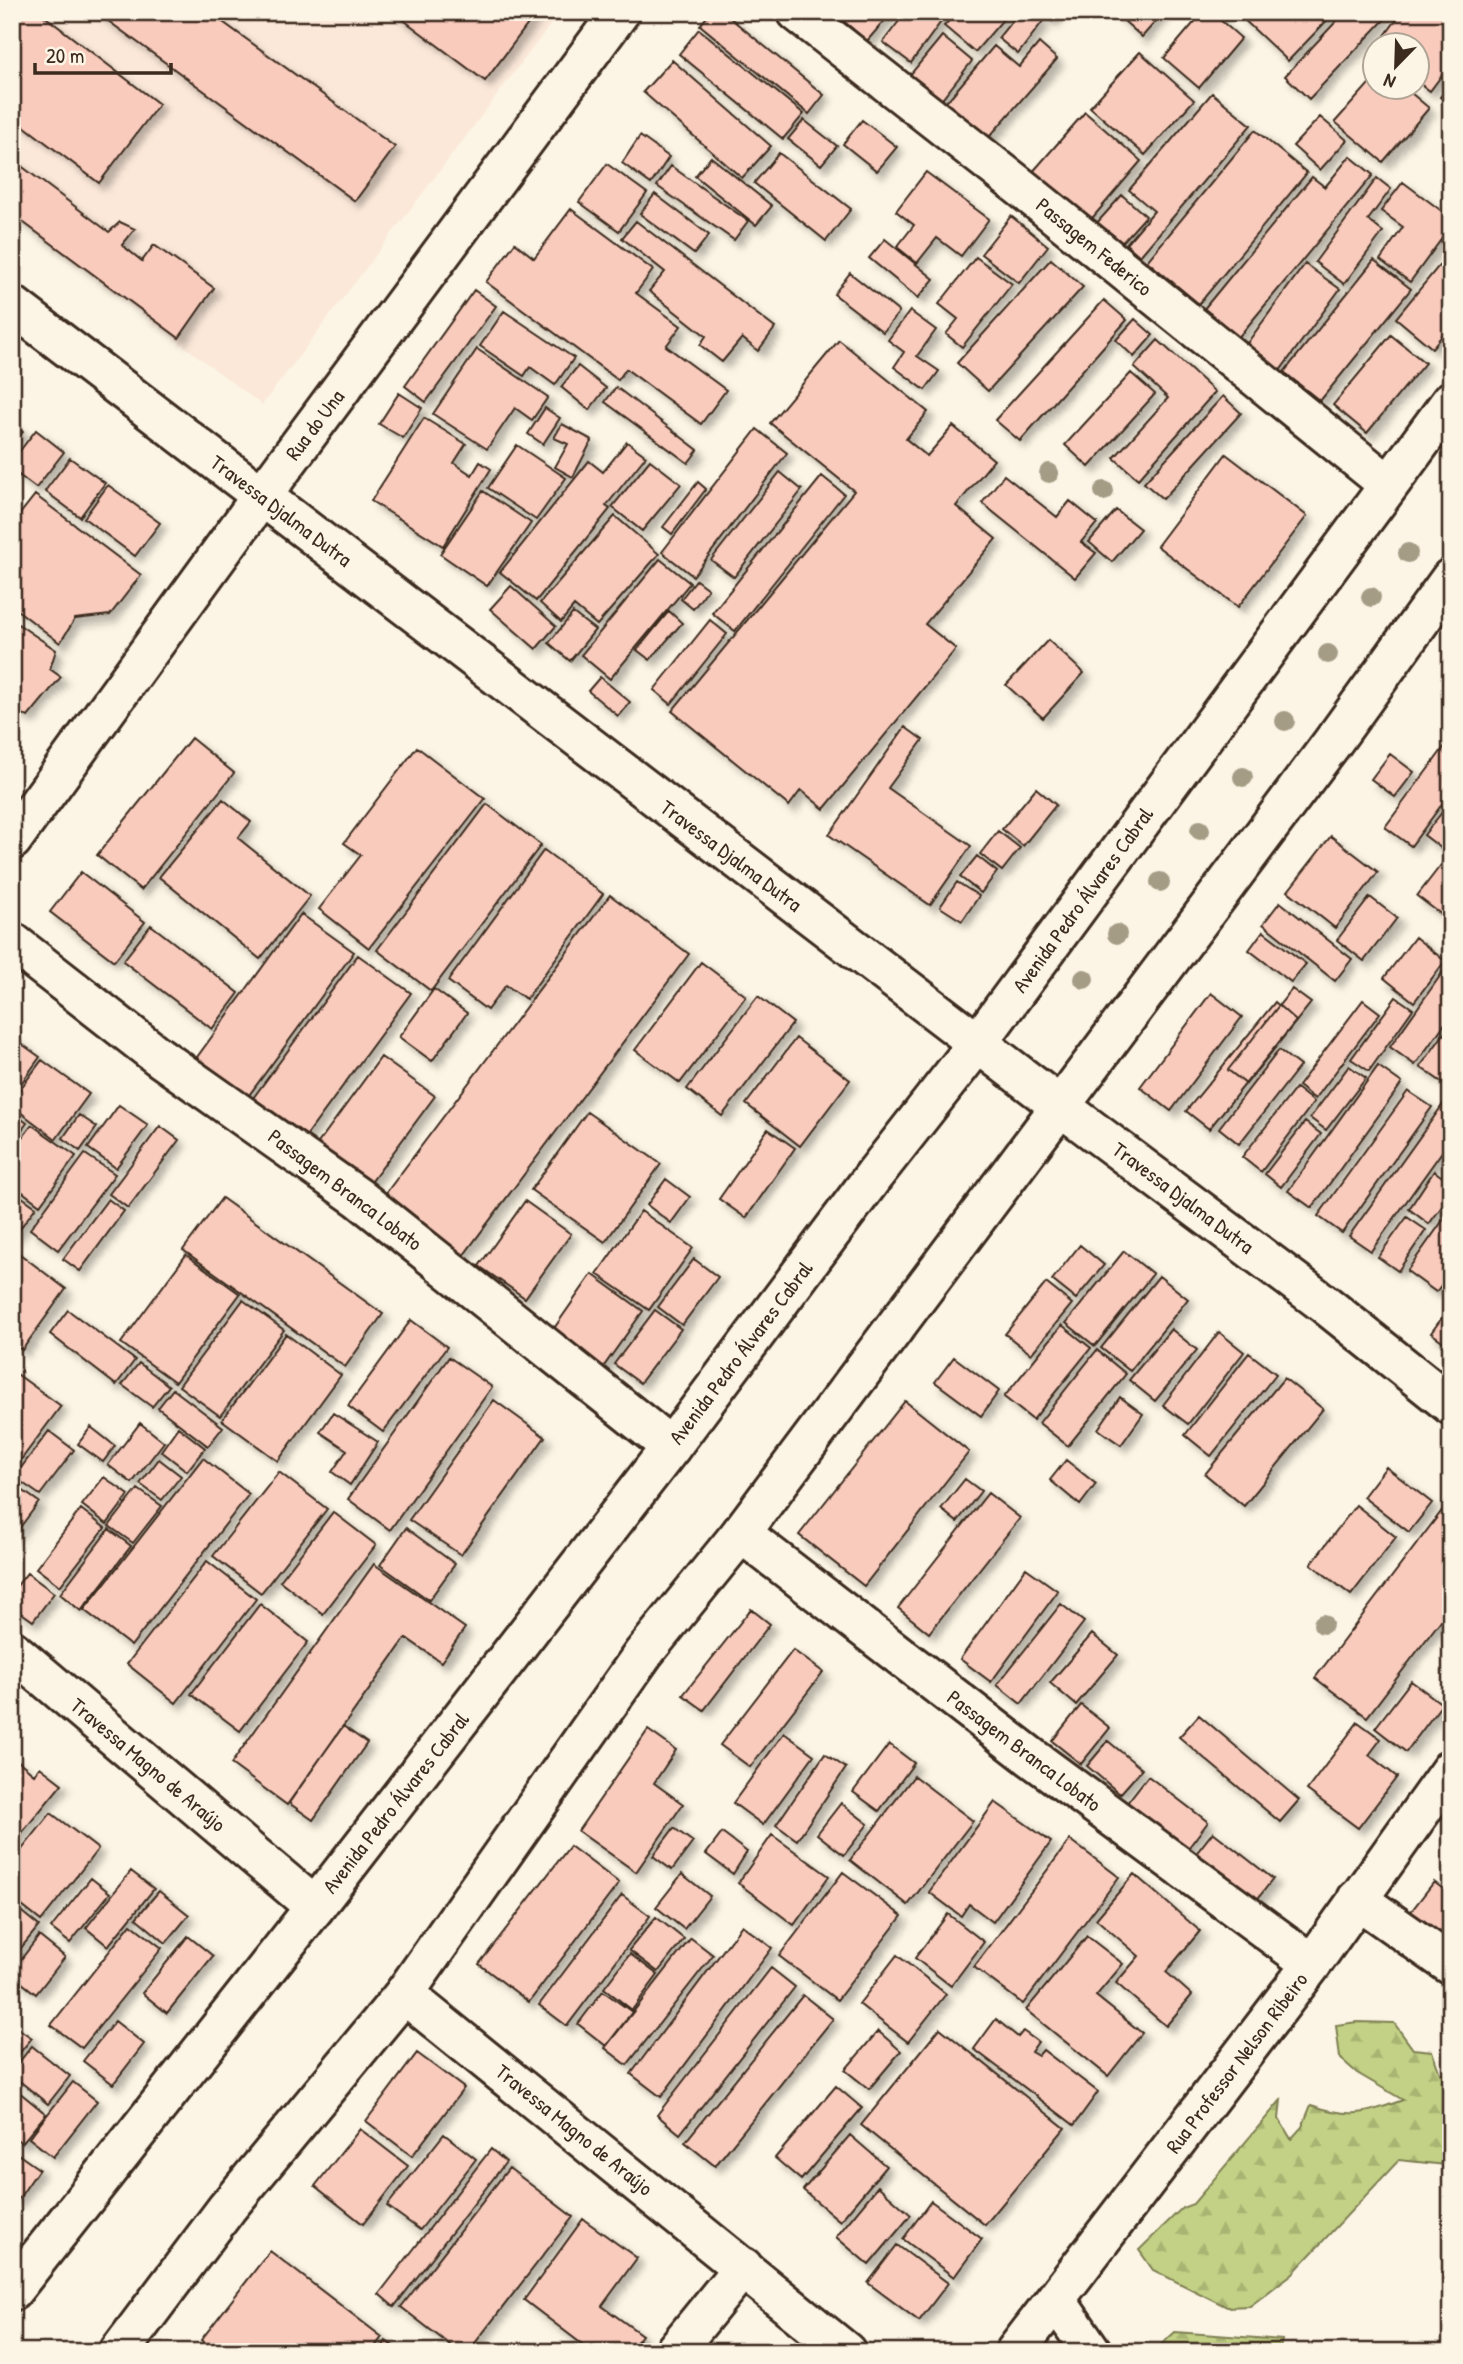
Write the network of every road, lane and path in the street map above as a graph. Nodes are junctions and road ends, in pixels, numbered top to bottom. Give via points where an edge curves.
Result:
1 (621, 12) edge
2 (797, 12) edge
3 (12, 305) edge
4 (1451, 401) edge
5 (1388, 485) junction
6 (261, 497) junction
7 (1451, 578) edge
8 (12, 841) edge
9 (12, 942) edge
10 (977, 1044) junction
11 (1060, 1106) junction
12 (1451, 1405) edge
13 (671, 1447) junction
14 (741, 1533) junction
15 (12, 1650) edge
16 (1451, 1769) edge
17 (1357, 1899) junction
18 (316, 1907) junction
19 (1312, 1964) junction
20 (1451, 1965) edge
21 (404, 1994) junction
22 (743, 2267) junction
23 (12, 2291) edge
24 (1056, 2300) junction
25 (119, 2352) edge
26 (674, 2352) edge
27 (846, 2352) edge
28 (1016, 2352) edge
29 (1092, 2352) edge

1 - 6 street, Rua do Una
2 - 5 street, Passagem Federico
3 - 6 street, Travessa Djalma Dutra
4 - 5 street, Avenida Pedro Álvares Cabral
5 - 10 street, Avenida Pedro Álvares Cabral
6 - 8 street, Rua do Una
6 - 10 street, Travessa Djalma Dutra
7 - 11 street
9 - 13 street, Passagem Branca Lobato via 158,1056 359,1198
10 - 11 street, Travessa Djalma Dutra
10 - 13 street, Avenida Pedro Álvares Cabral
11 - 12 street, Travessa Djalma Dutra via 1326,1305
11 - 14 street
13 - 18 street, Avenida Pedro Álvares Cabral
14 - 19 street, Passagem Branca Lobato via 1031,1757
14 - 21 street via 643,1654
15 - 18 street, Travessa Magno de Araújo
16 - 17 street, Rua Professor Nelson Ribeiro
17 - 19 street, Rua Professor Nelson Ribeiro
17 - 20 street
18 - 23 street, Avenida Pedro Álvares Cabral
19 - 24 street, Rua Professor Nelson Ribeiro
21 - 22 street, Travessa Magno de Araújo
21 - 25 street via 227,2208
22 - 26 street
22 - 27 street, Travessa Magno de Araújo
24 - 28 street, Rua Professor Nelson Ribeiro
24 - 29 street

